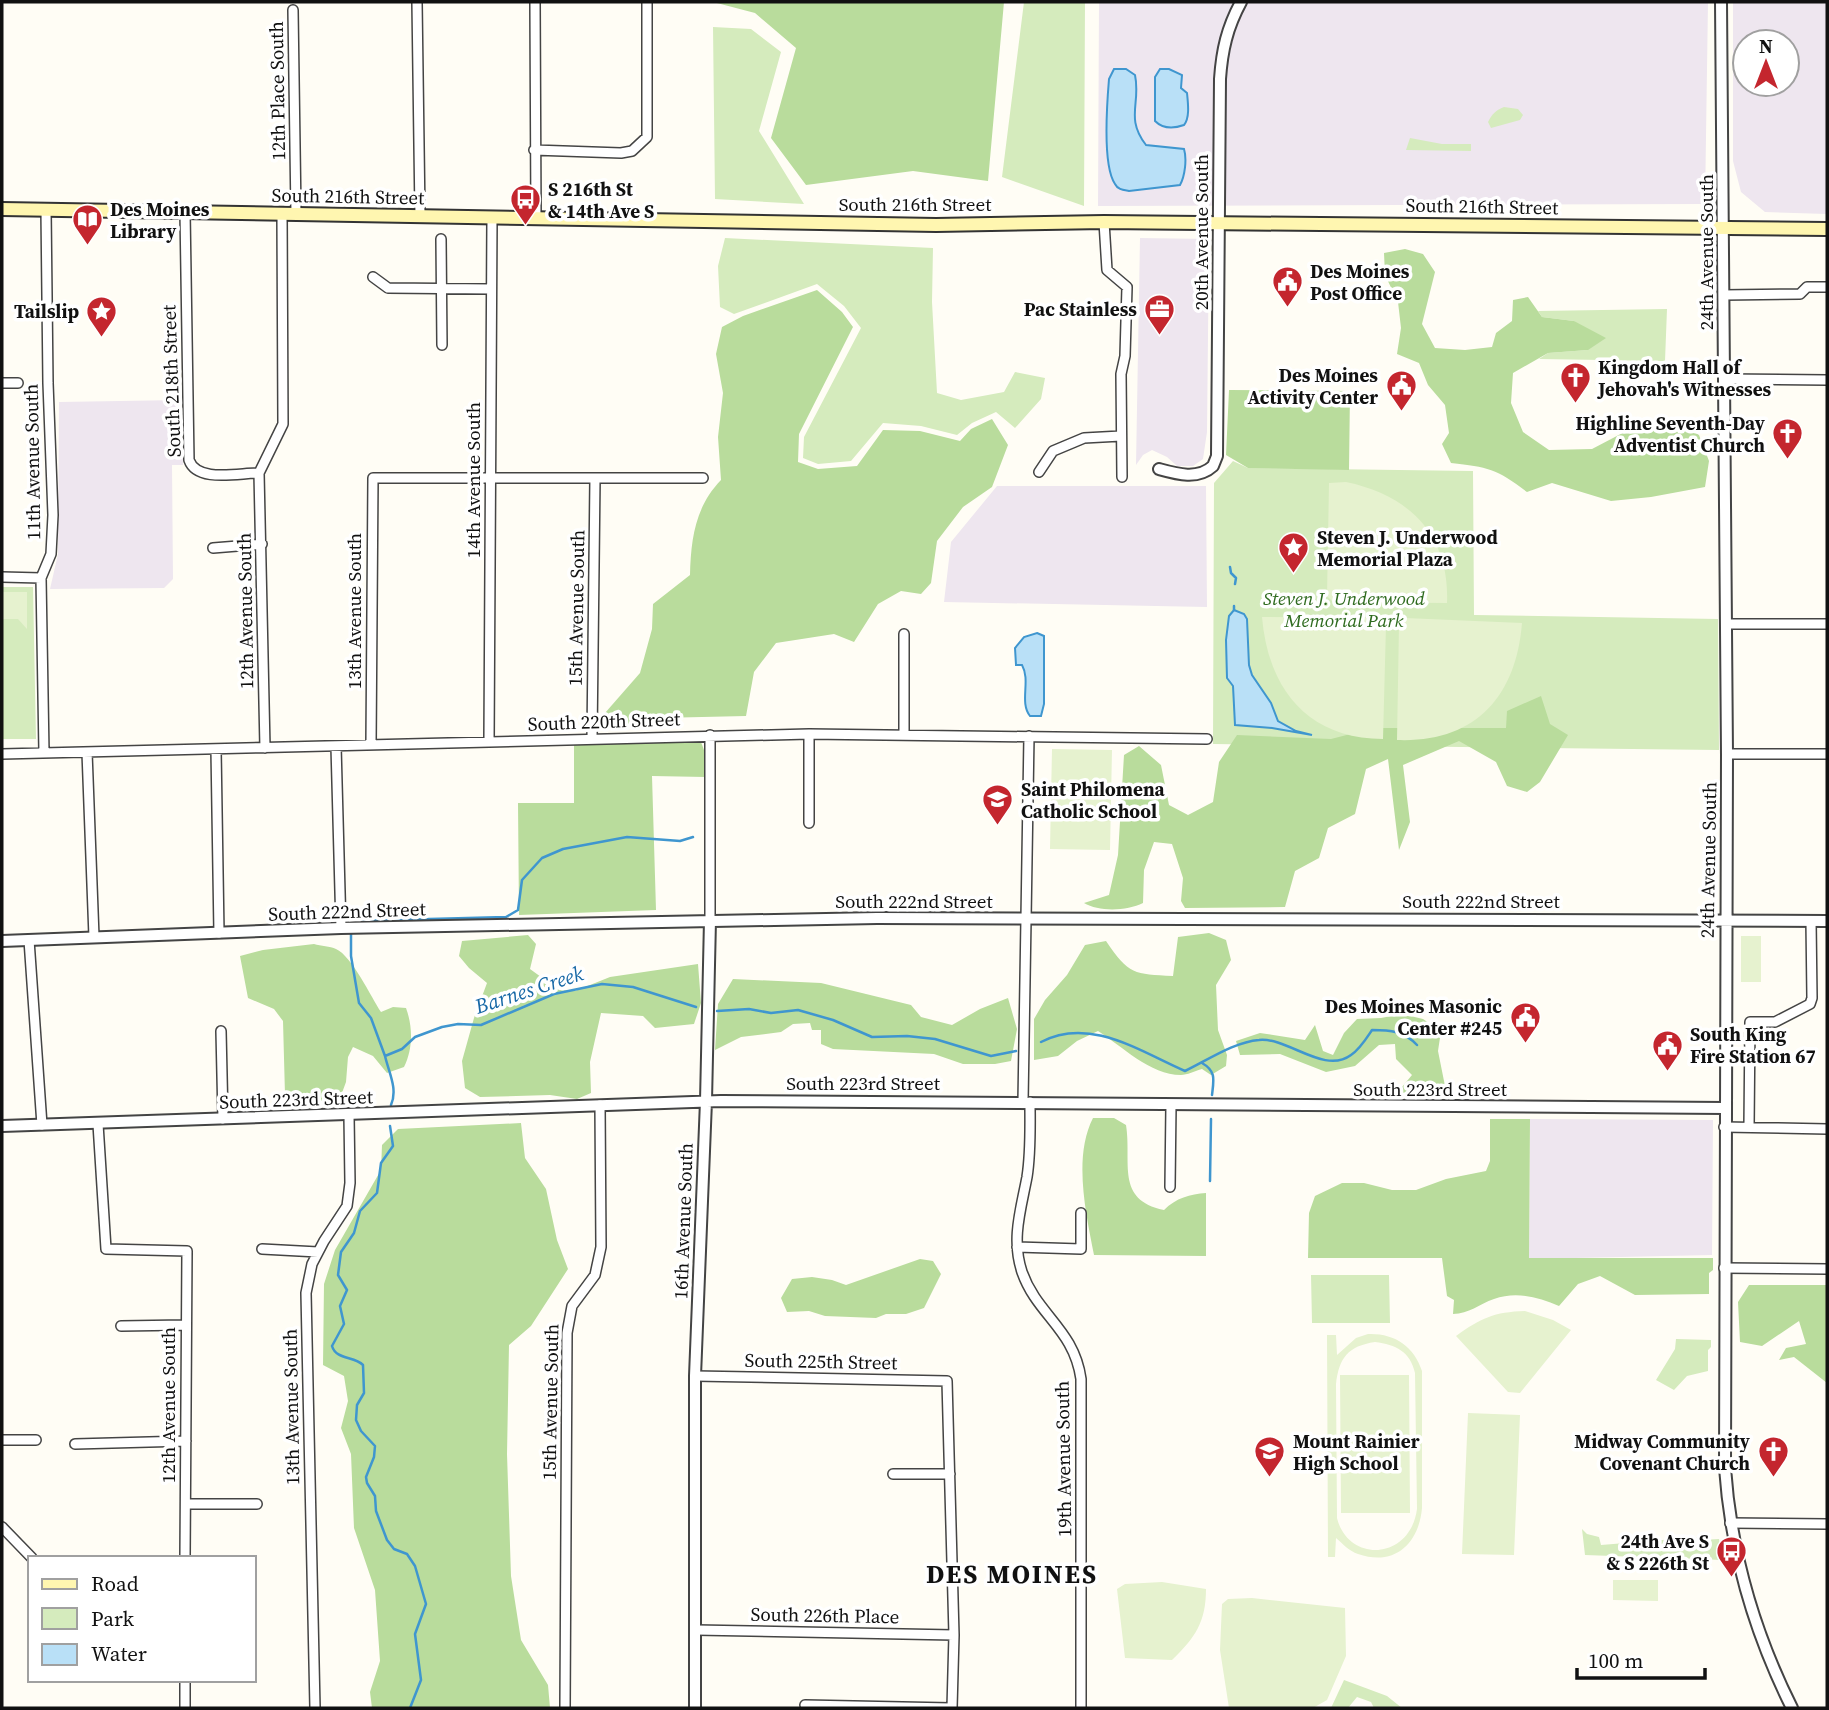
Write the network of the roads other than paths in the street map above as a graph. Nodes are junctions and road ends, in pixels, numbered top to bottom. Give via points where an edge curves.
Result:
1 (418, 2) edge
2 (535, 2) edge
3 (647, 2) edge
4 (1241, 2) edge
5 (1721, 2) edge
6 (293, 10) dead end
7 (534, 150) junction
8 (2, 209) edge
9 (46, 210) junction
10 (185, 212) junction
11 (282, 214) junction
12 (296, 214) junction
13 (420, 216) junction
14 (492, 218) junction
15 (536, 219) junction
16 (1104, 222) junction
17 (1219, 223) junction
18 (1724, 227) junction
19 (1827, 229) edge
20 (441, 239) dead end
21 (373, 277) dead end
22 (1827, 287) edge
23 (441, 289) junction
24 (491, 289) junction
25 (1724, 295) junction
26 (442, 345) dead end
27 (1725, 379) junction
28 (1827, 380) edge
29 (2, 383) edge
30 (18, 383) dead end
31 (1121, 436) junction
32 (1159, 469) dead end
33 (1039, 472) dead end
34 (259, 473) junction
35 (490, 477) junction
36 (1122, 477) dead end
37 (595, 478) junction
38 (703, 478) dead end
39 (262, 544) junction
40 (213, 548) dead end
41 (2, 577) edge
42 (41, 578) junction
43 (1726, 624) junction
44 (1827, 624) edge
45 (904, 634) dead end
46 (809, 734) junction
47 (904, 734) junction
48 (710, 735) junction
49 (1029, 736) junction
50 (592, 738) junction
51 (1207, 739) dead end
52 (489, 742) junction
53 (371, 745) junction
54 (336, 746) junction
55 (265, 748) junction
56 (216, 749) junction
57 (87, 752) junction
58 (44, 753) junction
59 (2, 754) edge
60 (1727, 754) junction
61 (1827, 754) edge
62 (809, 823) dead end
63 (1024, 918) junction
64 (710, 920) junction
65 (1725, 920) junction
66 (1811, 921) junction
67 (1827, 921) edge
68 (341, 928) junction
69 (219, 933) junction
70 (94, 937) junction
71 (29, 940) junction
72 (2, 941) edge
73 (221, 1031) dead end
74 (706, 1101) junction
75 (1026, 1102) junction
76 (600, 1105) junction
77 (1171, 1105) junction
78 (1725, 1108) junction
79 (349, 1116) junction
80 (223, 1119) junction
81 (98, 1124) junction
82 (42, 1125) junction
83 (2, 1126) edge
84 (1724, 1127) junction
85 (1749, 1127) junction
86 (1827, 1129) edge
87 (1170, 1187) dead end
88 (1081, 1213) dead end
89 (1017, 1247) junction
90 (262, 1249) dead end
91 (318, 1252) junction
92 (1724, 1268) junction
93 (1827, 1269) edge
94 (186, 1325) junction
95 (121, 1326) dead end
96 (695, 1376) junction
97 (2, 1440) edge
98 (36, 1440) dead end
99 (186, 1441) junction
100 (75, 1444) dead end
101 (893, 1474) dead end
102 (950, 1474) junction
103 (186, 1504) junction
104 (257, 1504) dead end
105 (1730, 1523) junction
106 (1827, 1524) edge
107 (2, 1527) edge
108 (30, 1556) edge
109 (185, 1556) edge
110 (695, 1630) junction
111 (954, 1636) junction
112 (185, 1682) edge
113 (805, 1704) dead end
114 (185, 1708) edge
115 (315, 1708) edge
116 (565, 1708) edge
117 (695, 1708) edge
118 (951, 1708) edge
119 (1081, 1708) edge
120 (1792, 1708) edge

1 - 13 street
2 - 7 street
3 - 7 street via 647,137 632,151 621,153
4 - 17 street, 20th Avenue South via 1228,25 1222,54
5 - 18 street, 24th Avenue South
6 - 12 street, 12th Place South
7 - 15 street
8 - 9 main road, South 216th Street
9 - 10 main road, South 216th Street
9 - 42 street, 11th Avenue South via 53,515 51,554
10 - 11 main road, South 216th Street
10 - 34 street, South 218th Street via 189,460 191,467 203,474
11 - 12 main road, South 216th Street
11 - 34 street via 283,424
12 - 13 main road, South 216th Street
13 - 14 main road, South 216th Street
14 - 15 main road, South 216th Street
14 - 24 street, 14th Avenue South
15 - 16 main road, South 216th Street via 936,225
16 - 17 main road, South 216th Street
16 - 31 street via 1107,270 1127,287
17 - 18 main road, South 216th Street
17 - 32 street, 20th Avenue South via 1217,456 1208,471 1190,475
18 - 19 main road, South 216th Street
18 - 25 street, 24th Avenue South
20 - 23 street
21 - 23 street via 388,288
22 - 25 street via 1807,287 1800,295
23 - 24 street
23 - 26 street
24 - 35 street, 14th Avenue South
25 - 27 street, 24th Avenue South
27 - 28 street
27 - 43 street, 24th Avenue South
29 - 30 street
31 - 33 street via 1084,438 1053,451
31 - 36 street
34 - 39 street, 12th Avenue South
35 - 37 street
35 - 52 street, 14th Avenue South
35 - 53 street, 13th Avenue South via 373,478
37 - 38 street
37 - 50 street, 15th Avenue South
39 - 40 street
39 - 55 street, 12th Avenue South
41 - 42 street
42 - 58 street, 11th Avenue South
43 - 44 street
43 - 60 street, 24th Avenue South
45 - 47 street
46 - 47 street, South 220th Street
46 - 48 street, South 220th Street
46 - 62 street
47 - 49 street, South 220th Street
48 - 50 street, South 220th Street
48 - 64 street, 16th Avenue South
49 - 51 street, South 220th Street
49 - 63 street, 19th Avenue South
50 - 52 street, South 220th Street
52 - 53 street, South 220th Street
53 - 54 street, South 220th Street
54 - 55 street, South 220th Street
54 - 68 street
55 - 56 street, South 220th Street
56 - 57 street, South 220th Street
56 - 69 street
57 - 58 street, South 220th Street
57 - 70 street
58 - 59 street, South 220th Street
60 - 61 street
60 - 65 street, 24th Avenue South
63 - 64 street, South 222nd Street
63 - 65 street, South 222nd Street
63 - 75 street, 19th Avenue South
64 - 68 street, South 222nd Street
64 - 74 street, 16th Avenue South
65 - 66 street, South 222nd Street
65 - 78 street, 24th Avenue South
66 - 67 street, South 222nd Street
66 - 85 street via 1810,1004 1775,1022 1750,1022
68 - 69 street, South 222nd Street
69 - 70 street, South 222nd Street
70 - 71 street, South 222nd Street
71 - 72 street, South 222nd Street
71 - 82 street
73 - 80 street
74 - 75 street, South 223rd Street
74 - 76 street, South 223rd Street
74 - 96 street, 16th Avenue South
75 - 77 street, South 223rd Street
75 - 89 street, 19th Avenue South via 1029,1157
76 - 79 street, South 223rd Street
76 - 116 street, 15th Avenue South via 601,1247 595,1275 572,1306 567,1333
77 - 78 street, South 223rd Street
77 - 87 street
78 - 84 street, 24th Avenue South
79 - 80 street, South 223rd Street
79 - 91 street, 13th Avenue South via 349,1195 342,1216
80 - 81 street, South 223rd Street
81 - 82 street, South 223rd Street
81 - 94 street, 12th Avenue South via 106,1249 187,1251
82 - 83 street, South 223rd Street
84 - 85 street
84 - 92 street, 24th Avenue South
85 - 86 street
88 - 89 street via 1081,1249
89 - 119 street, 19th Avenue South via 1028,1285 1075,1352 1080,1371
90 - 91 street
91 - 115 street, 13th Avenue South via 306,1293
92 - 93 street
92 - 105 street, 24th Avenue South
94 - 95 street
94 - 99 street, 12th Avenue South
96 - 102 street, South 225th Street via 947,1381
96 - 110 street, 16th Avenue South
97 - 98 street
99 - 100 street
99 - 103 street, 12th Avenue South
101 - 102 street
102 - 111 street
103 - 104 street
103 - 109 street, 12th Avenue South
105 - 106 street
105 - 120 street, 24th Avenue South via 1750,1609
107 - 108 street
110 - 111 street, South 226th Place
110 - 117 street, 16th Avenue South
111 - 118 street
112 - 114 street
113 - 118 street

